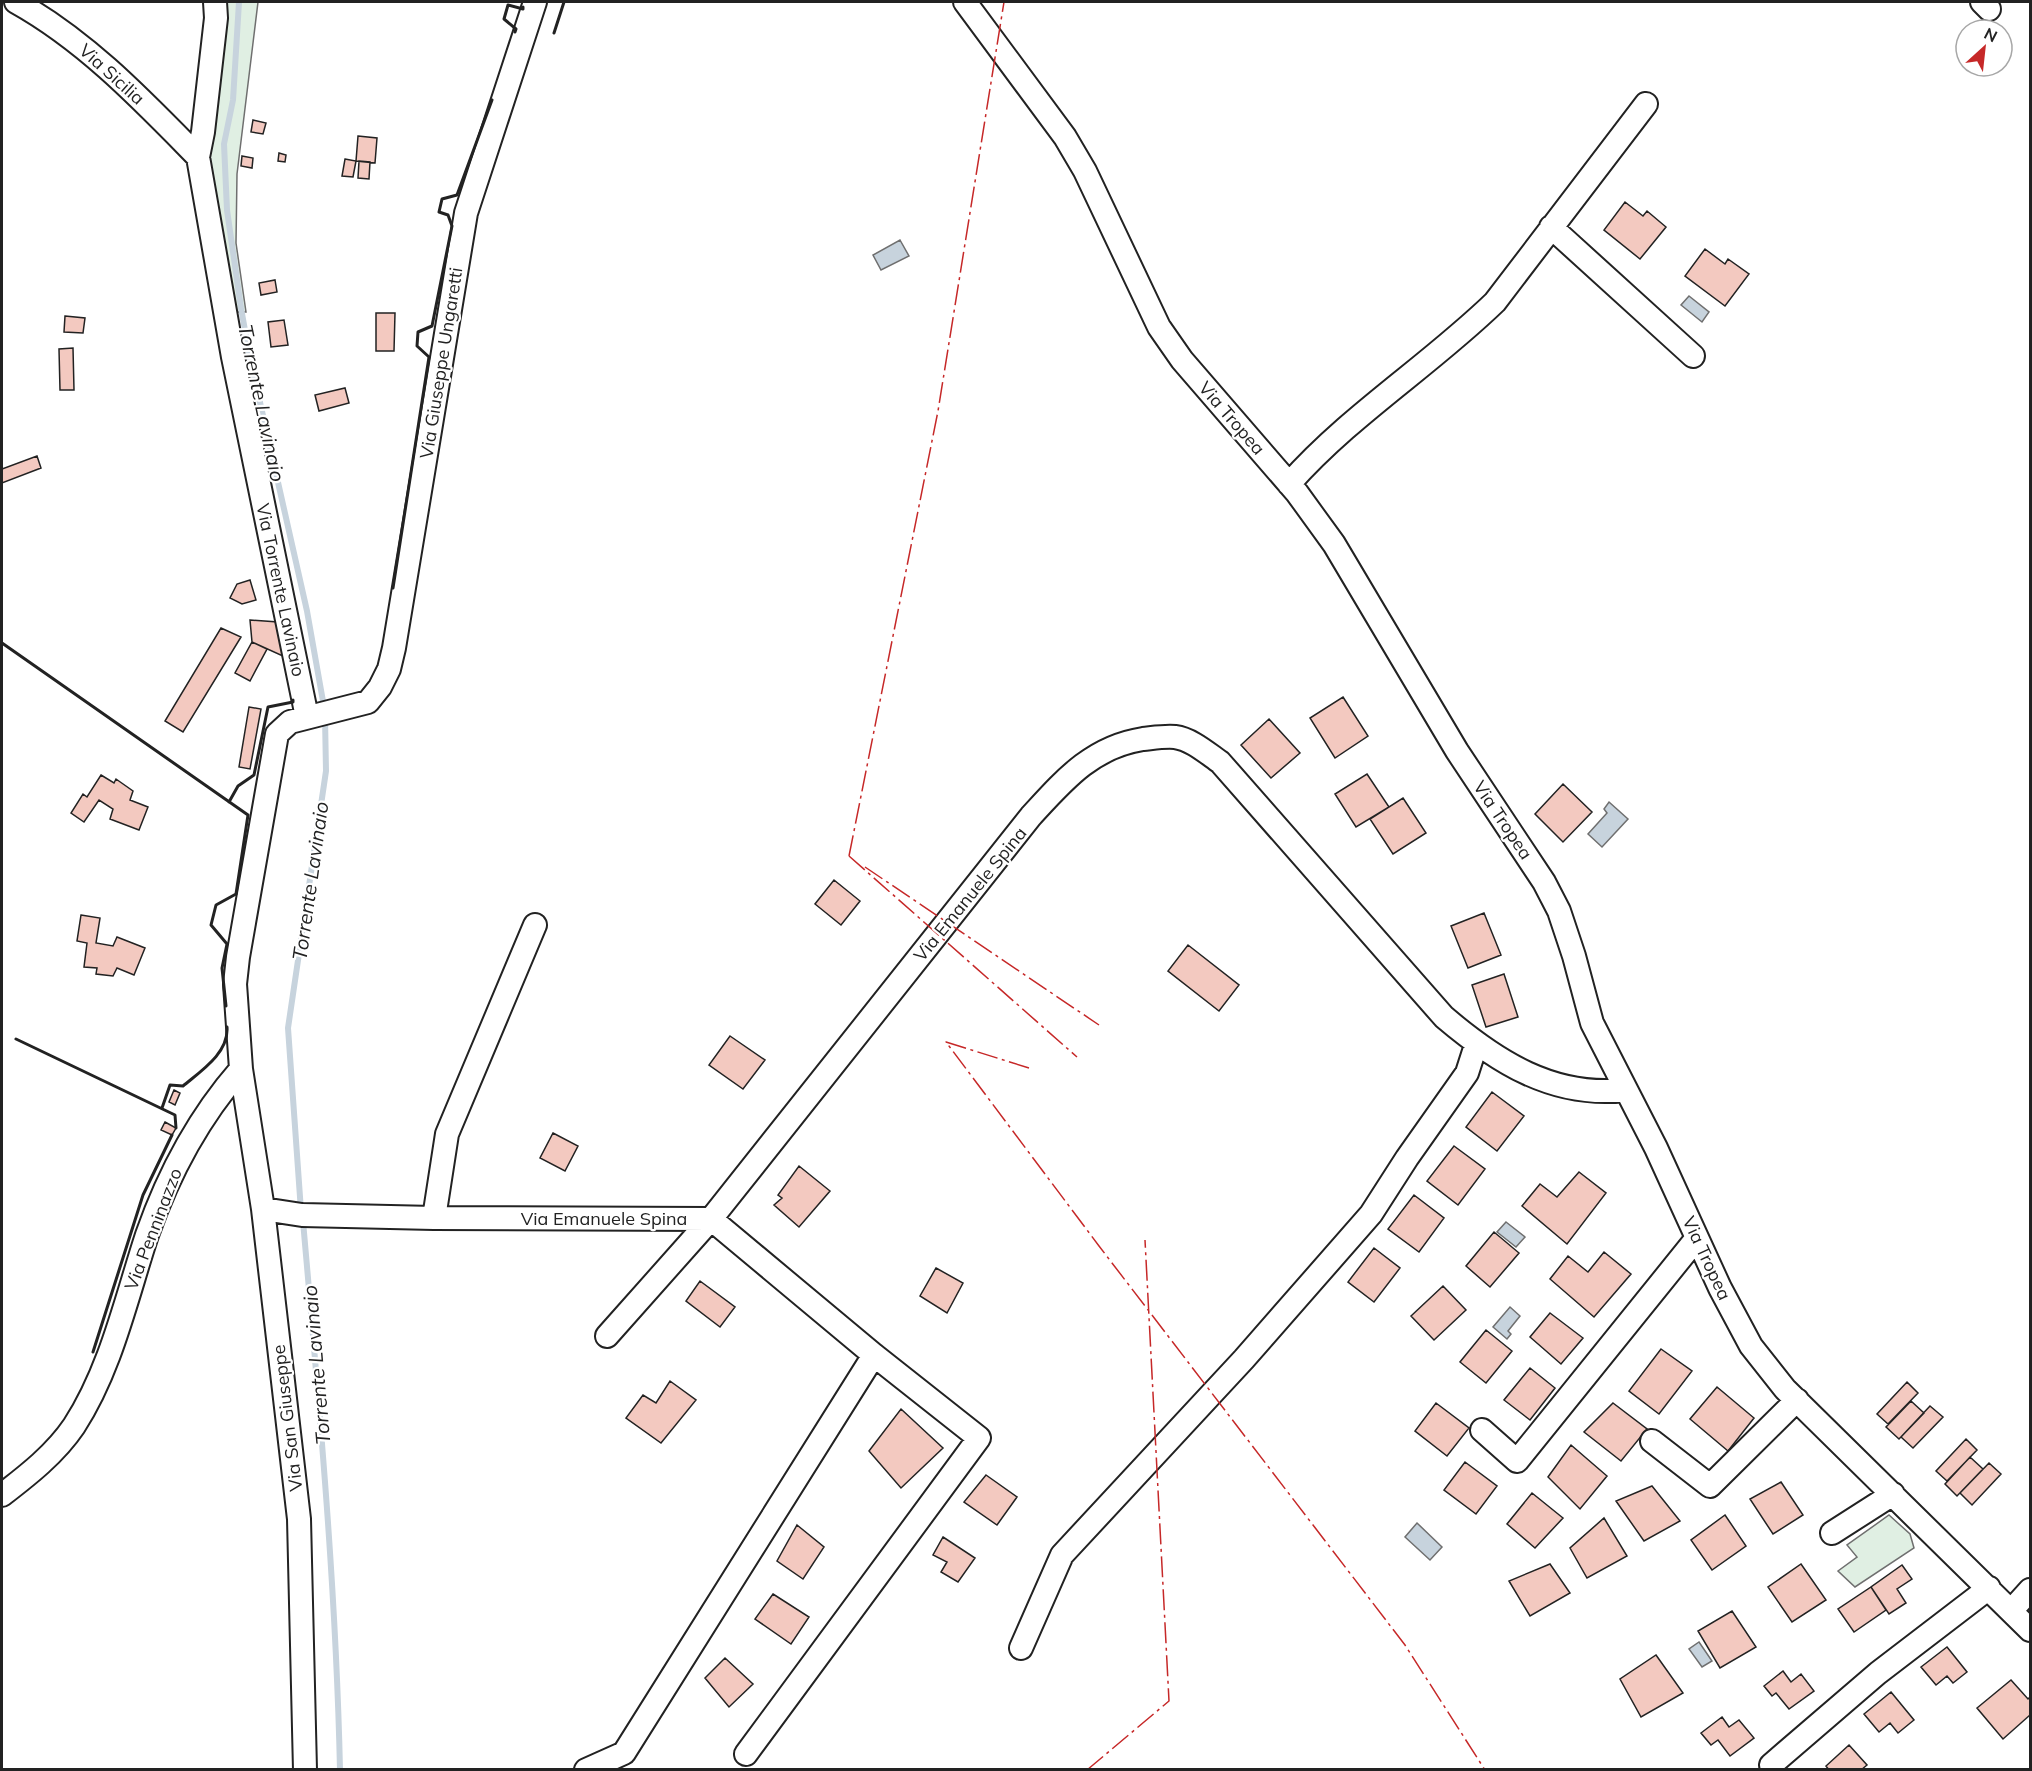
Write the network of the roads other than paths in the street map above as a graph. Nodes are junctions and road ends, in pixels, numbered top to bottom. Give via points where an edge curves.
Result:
1 (16, 2) edge
2 (215, 2) edge
3 (536, 2) edge
4 (964, 2) edge
5 (1646, 104) dead end
6 (198, 157) junction
7 (1551, 227) junction
8 (1693, 356) dead end
9 (1289, 484) junction
10 (310, 717) junction
11 (535, 926) dead end
12 (1476, 1045) junction
13 (241, 1069) junction
14 (1625, 1090) junction
15 (263, 1209) junction
16 (434, 1218) junction
17 (711, 1218) junction
18 (1697, 1238) junction
19 (607, 1336) dead end
20 (874, 1354) junction
21 (1797, 1400) junction
22 (1482, 1430) dead end
23 (1652, 1441) dead end
24 (1893, 1494) junction
25 (2, 1495) edge
26 (1832, 1533) dead end
27 (1989, 1588) junction
28 (2031, 1590) edge
29 (2011, 1611) junction
30 (2031, 1630) edge
31 (1021, 1648) dead end
32 (746, 1754) dead end
33 (305, 1770) edge
34 (586, 1770) edge
35 (1775, 1770) edge

1 - 6 street, Via Sicilia via 76,41
2 - 6 street, Via Torrente Lavinaio
3 - 10 street, Via Giuseppe Ungaretti via 466,213 389,669 368,702
4 - 9 street, Via Tropea via 1065,137 1159,327 1182,360
5 - 7 street
6 - 10 street, Via Torrente Lavinaio via 233,357
7 - 8 street
7 - 9 street via 1495,302 1316,454
9 - 14 street, Via Tropea via 1334,544 1457,751 1544,882 1559,911 1592,1023
10 - 13 street via 290,722 277,734 270,765 235,984
11 - 16 street via 447,1134
12 - 14 street, Via Emanuele Spina via 1528,1074 1569,1088
12 - 17 street, Via Emanuele Spina via 1444,1017 1220,762 1177,737 1125,742 1098,754 1064,780 1031,816
12 - 31 street via 1467,1073 1371,1214 1244,1359 1062,1555
13 - 15 street, Via San Giuseppe
13 - 25 street, Via Penninazzo via 183,1153 162,1196 114,1340 88,1403 53,1453
14 - 18 street, Via Tropea
15 - 16 street, Via Emanuele Spina via 302,1215
15 - 33 street, Via San Giuseppe via 299,1519
16 - 17 street, Via Emanuele Spina
17 - 19 street
17 - 20 street
18 - 21 street, Via Tropea via 1751,1346
18 - 22 street via 1517,1461
20 - 32 street via 979,1438
20 - 34 street via 624,1753
21 - 23 street via 1710,1486
21 - 24 street, Via Tropea
24 - 26 street
24 - 27 street, Via Tropea
27 - 29 street, Via Tropea
27 - 35 street via 1878,1673 1771,1765
28 - 29 street
29 - 30 street, Via Tropea

